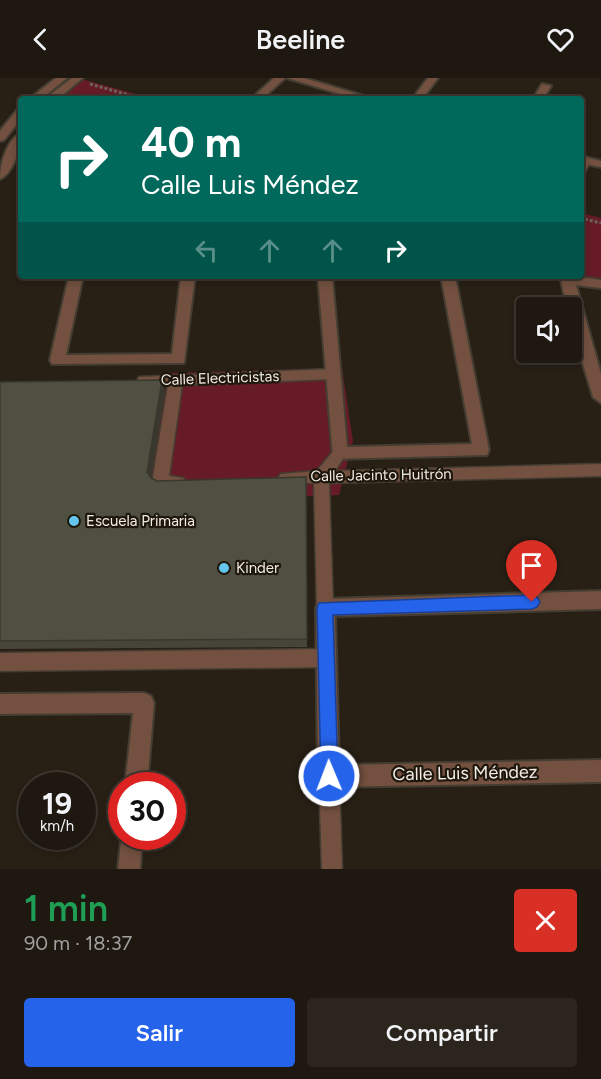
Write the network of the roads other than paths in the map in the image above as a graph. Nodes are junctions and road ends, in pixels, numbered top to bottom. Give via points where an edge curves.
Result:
1 (62, 78) edge
2 (280, 78) edge
3 (292, 78) edge
4 (433, 78) edge
5 (76, 79) edge
6 (313, 81) edge
7 (546, 86) dead end
8 (38, 96) edge
9 (56, 96) edge
10 (259, 96) edge
11 (355, 96) edge
12 (419, 96) edge
13 (540, 96) edge
14 (18, 116) edge
15 (0, 138) edge
16 (18, 142) edge
17 (584, 159) edge
18 (601, 165) edge
19 (0, 175) edge
20 (75, 279) edge
21 (188, 279) edge
22 (325, 279) edge
23 (449, 279) edge
24 (568, 279) edge
25 (574, 279) edge
26 (601, 284) edge
27 (333, 374) junction
28 (176, 380) junction
29 (129, 381) edge
30 (601, 397) edge
31 (339, 454) junction
32 (601, 470) edge
33 (321, 477) junction
34 (275, 478) edge
35 (195, 482) edge
36 (601, 600) edge
37 (325, 608) junction
38 (326, 658) junction
39 (0, 662) edge
40 (0, 704) edge
41 (601, 771) edge
42 (137, 772) edge
43 (329, 776) junction
44 (131, 850) edge
45 (129, 869) edge
46 (332, 869) edge

1 - 8 street
2 - 10 street
3 - 6 street
4 - 12 street
5 - 9 street
6 - 11 street
7 - 13 street
14 - 15 street
16 - 19 street
17 - 18 street
20 - 21 street via 57,360 179,359
22 - 27 street
23 - 31 street via 481,450
24 - 30 street
25 - 26 street
27 - 28 street, Calle Electricistas
27 - 31 street
28 - 29 street, Calle Electricistas
28 - 35 street via 160,483
31 - 33 street
32 - 33 street, Calle Jacinto Huitrón
33 - 34 street, Calle Jacinto Huitrón
33 - 37 street
36 - 37 street
37 - 38 street
38 - 39 street
38 - 43 street
40 - 42 street via 144,703
41 - 43 street, Calle Luis Méndez
43 - 46 street
44 - 45 street

